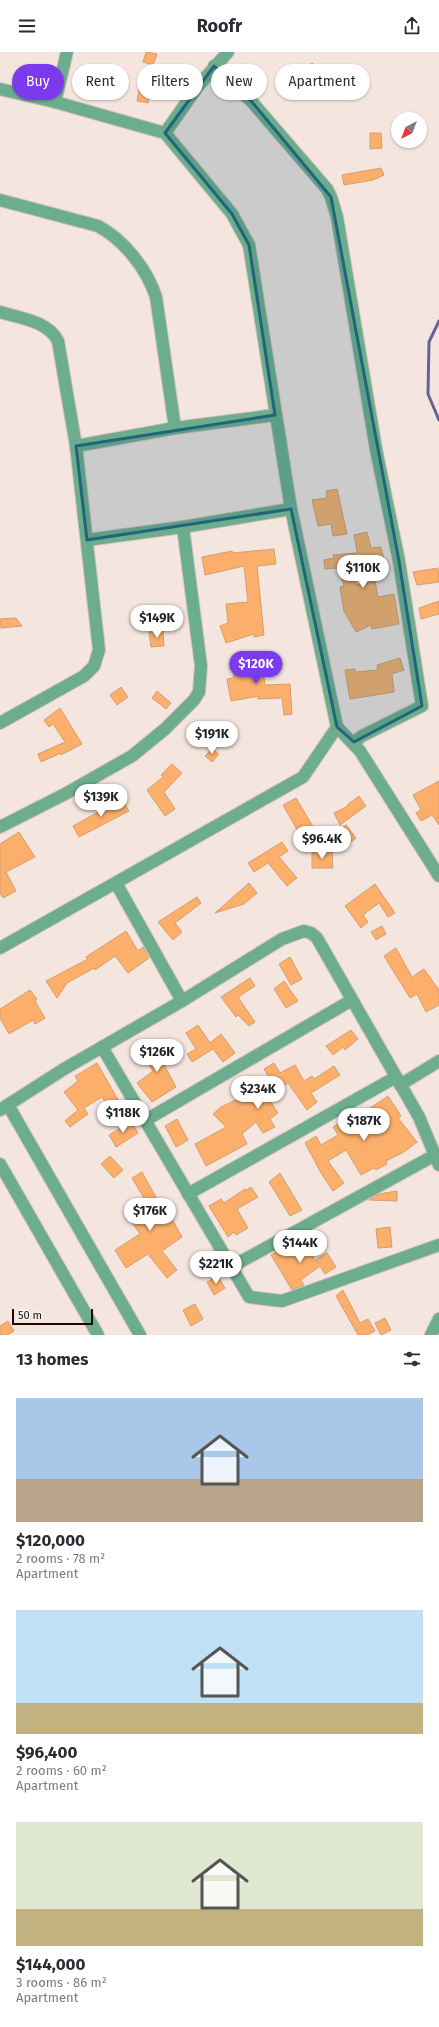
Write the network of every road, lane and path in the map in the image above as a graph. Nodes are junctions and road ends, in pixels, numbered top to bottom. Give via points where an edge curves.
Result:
1 (67, 52) edge
2 (228, 52) edge
3 (216, 64) edge
4 (211, 70) edge
5 (0, 90) edge
6 (250, 100) edge
7 (55, 102) junction
8 (165, 133) junction
9 (0, 200) edge
10 (0, 312) edge
11 (275, 415) junction
12 (175, 428) junction
13 (76, 446) junction
14 (291, 509) junction
15 (183, 527) junction
16 (87, 540) junction
17 (0, 723) edge
18 (337, 727) junction
19 (354, 742) junction
20 (0, 827) edge
21 (437, 870) edge
22 (116, 883) junction
23 (0, 948) edge
24 (352, 1000) junction
25 (182, 1001) junction
26 (102, 1047) junction
27 (439, 1061) edge
28 (398, 1081) junction
29 (4, 1107) edge
30 (146, 1120) junction
31 (437, 1160) edge
32 (0, 1164) edge
33 (188, 1194) junction
34 (439, 1245) edge
35 (231, 1267) junction
36 (439, 1319) edge
37 (98, 1335) edge
38 (140, 1335) edge
39 (431, 1335) edge

1 - 7 street
2 - 3 street
4 - 8 street
5 - 7 street
6 - 19 street via 327,189 331,197 337,217 376,449 399,561 422,706
7 - 8 street
8 - 11 street via 232,214 249,245
9 - 12 street via 98,226 110,233 135,259 150,281 156,297
10 - 13 street via 42,325 55,335
11 - 12 street
11 - 14 street
12 - 13 street
13 - 16 street
14 - 15 street
14 - 18 street
15 - 16 street
15 - 20 street via 201,666 199,692 165,729 132,756
16 - 17 street via 99,650 97,659 84,676
18 - 19 street
18 - 22 street via 303,777
19 - 21 street
22 - 23 street
22 - 25 street
24 - 25 street via 317,938 304,931 282,939
24 - 28 street
24 - 30 street
25 - 26 street
26 - 29 street
26 - 30 street
27 - 28 street
28 - 31 street via 419,1117
28 - 33 street
29 - 38 street
30 - 33 street
31 - 35 street
32 - 37 street
33 - 35 street
34 - 35 street via 282,1301 249,1297
36 - 39 street

